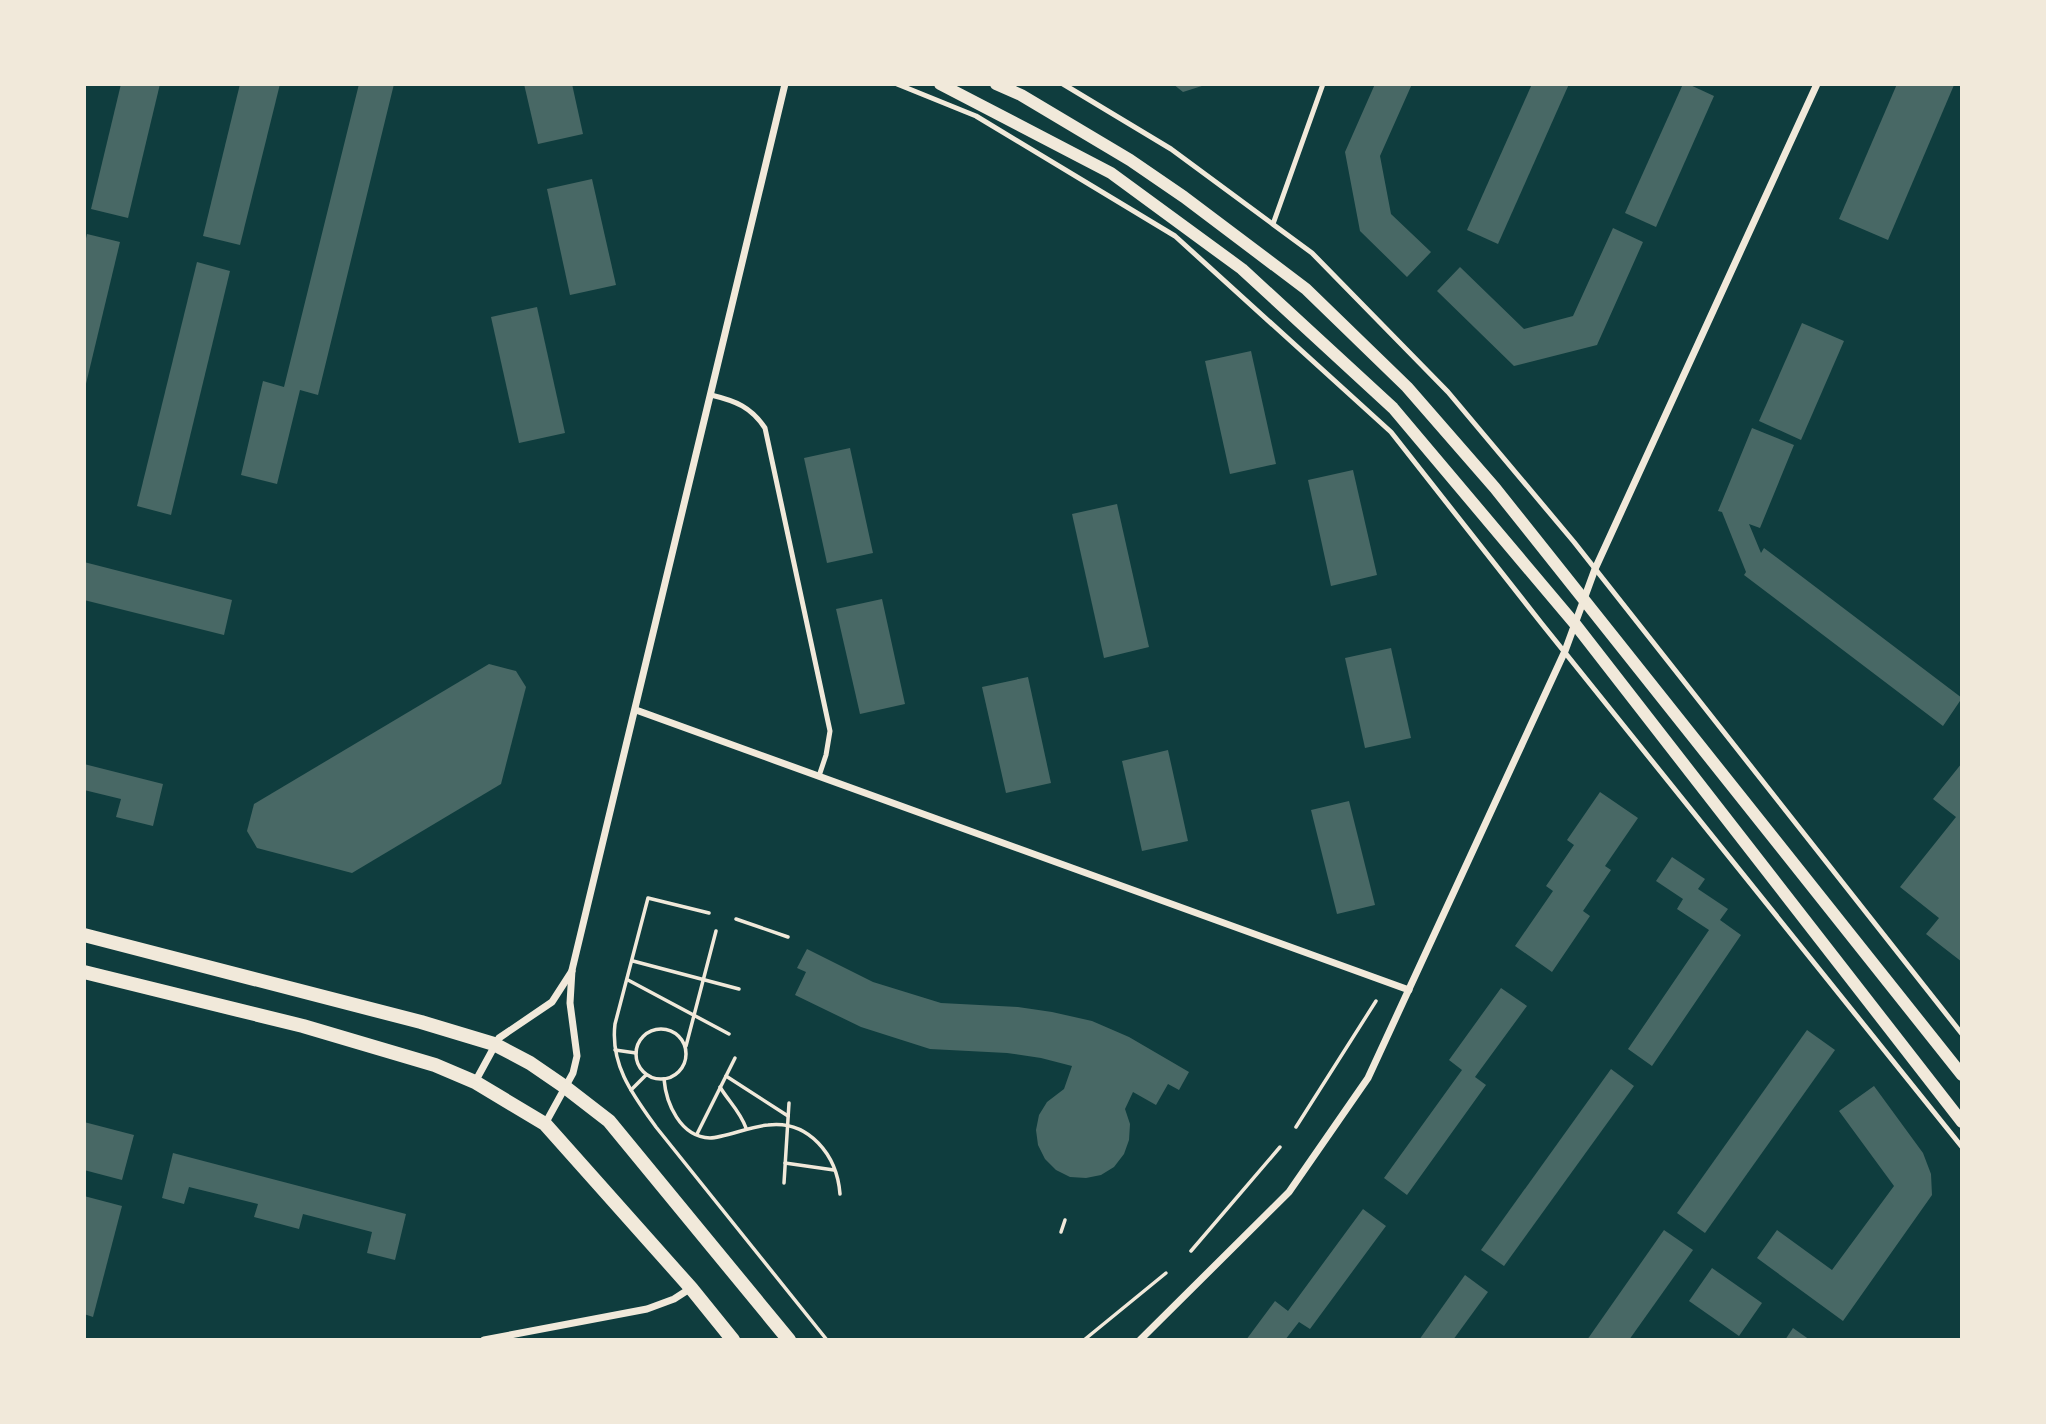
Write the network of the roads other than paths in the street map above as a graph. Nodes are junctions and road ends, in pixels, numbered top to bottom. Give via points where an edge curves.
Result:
1 (785, 84) edge
2 (897, 84) edge
3 (940, 84) edge
4 (996, 84) edge
5 (1063, 84) edge
6 (1324, 84) edge
7 (1817, 84) edge
8 (1273, 224) junction
9 (711, 395) junction
10 (1595, 569) junction
11 (1584, 601) junction
12 (1575, 624) junction
13 (1564, 651) junction
14 (636, 710) junction
15 (819, 776) junction
16 (84, 934) edge
17 (572, 970) junction
18 (84, 972) edge
19 (1409, 990) junction
20 (1962, 1034) edge
21 (495, 1044) junction
22 (1962, 1075) edge
23 (475, 1082) junction
24 (565, 1087) junction
25 (1962, 1122) edge
26 (545, 1124) junction
27 (1962, 1147) edge
28 (691, 1288) junction
29 (484, 1340) edge
30 (733, 1340) edge
31 (789, 1340) edge
32 (1140, 1340) edge

1 - 9 street
2 - 13 lane via 976,116 1175,236 1391,432
3 - 12 street via 1111,173 1242,269 1393,408
4 - 11 street via 1130,160 1306,289 1407,387
5 - 8 lane via 1171,149
6 - 8 lane
7 - 10 street
8 - 10 lane via 1312,253 1448,392
9 - 14 street
9 - 15 lane via 745,405 765,428 830,731
10 - 11 street
10 - 20 lane
11 - 12 street
11 - 22 street
12 - 13 street
12 - 25 street
13 - 19 street
13 - 27 lane
14 - 15 street
14 - 17 street
15 - 19 street
16 - 21 main road
17 - 21 street via 552,1002
17 - 24 street via 570,1003 577,1056
18 - 23 main road via 303,1026 435,1065
19 - 32 street via 1368,1078 1289,1192
21 - 23 street
21 - 24 main road
23 - 26 main road
24 - 26 street
24 - 31 main road via 614,1127
26 - 28 main road
28 - 29 street via 647,1308
28 - 30 main road

